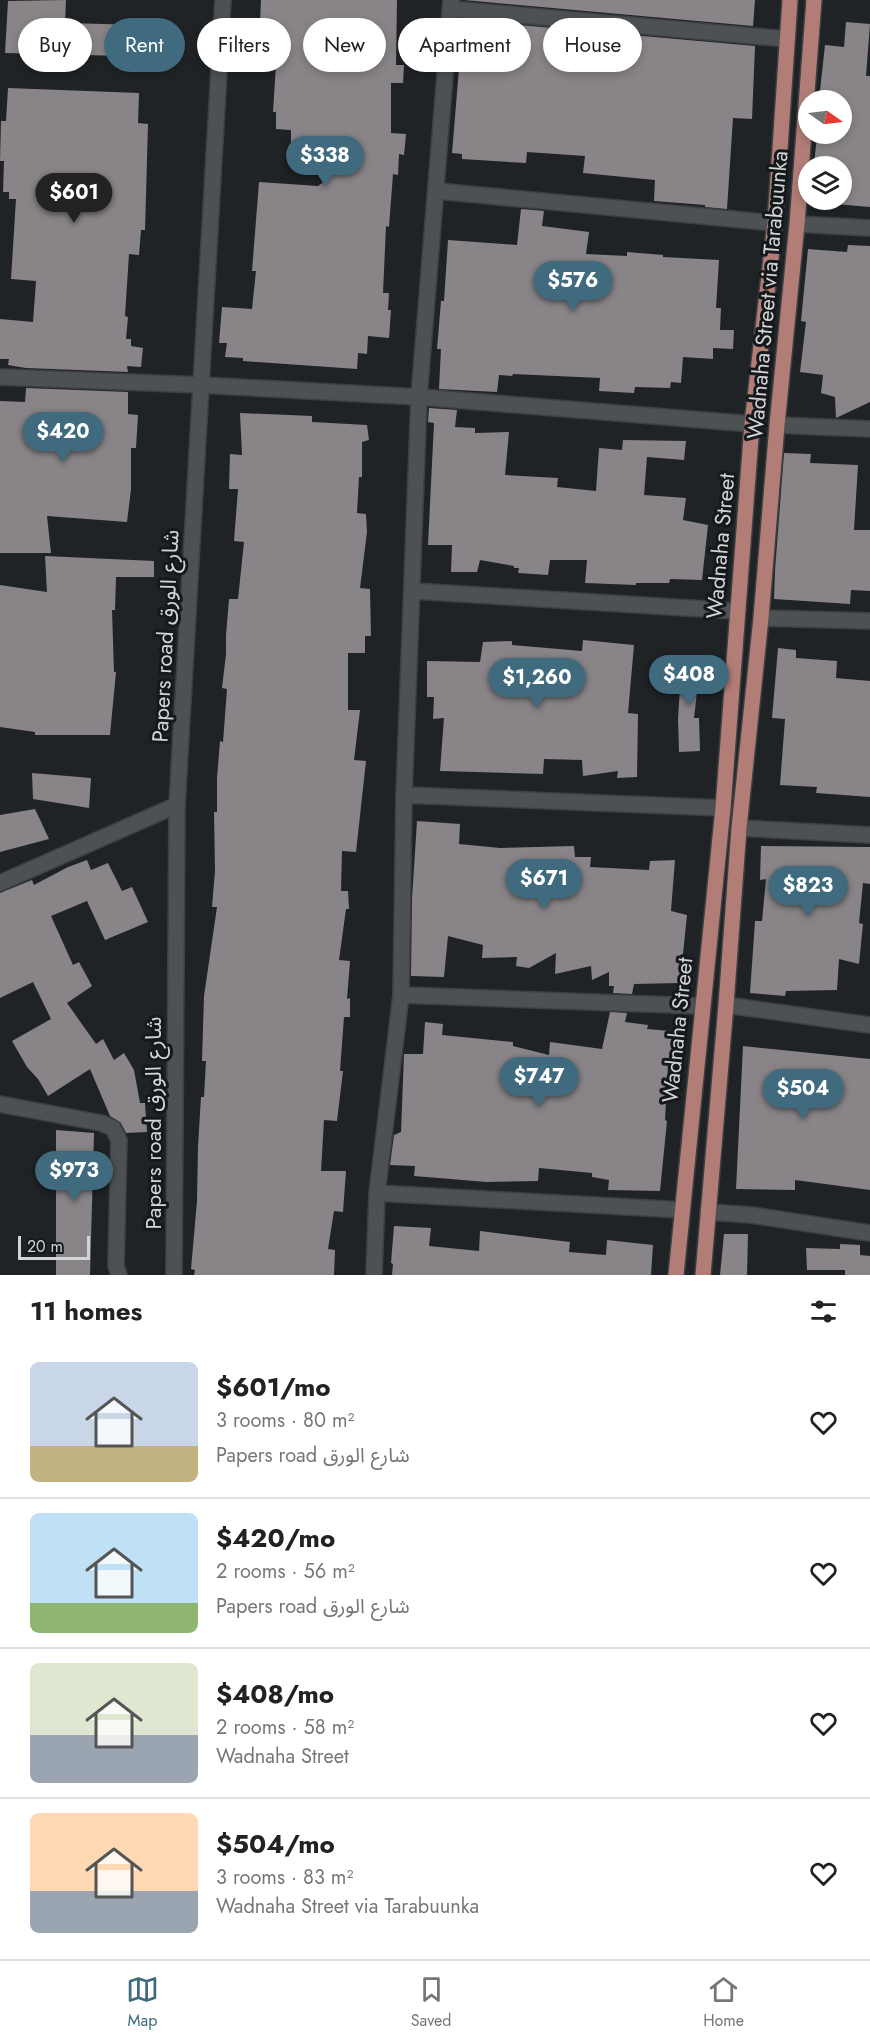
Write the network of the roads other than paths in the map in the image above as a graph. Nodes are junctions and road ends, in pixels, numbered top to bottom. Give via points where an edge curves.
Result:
1 (223, 0) edge
2 (790, 0) edge
3 (814, 0) edge
4 (451, 5) edge
5 (787, 39) junction
6 (437, 191) junction
7 (775, 223) junction
8 (797, 224) junction
9 (870, 228) edge
10 (0, 377) edge
11 (202, 385) junction
12 (419, 397) junction
13 (752, 424) junction
14 (777, 425) junction
15 (870, 429) edge
16 (413, 591) junction
17 (737, 611) junction
18 (761, 618) junction
19 (870, 621) edge
20 (404, 795) junction
21 (177, 805) junction
22 (723, 808) junction
23 (739, 828) junction
24 (870, 835) edge
25 (0, 883) edge
26 (401, 995) junction
27 (726, 1005) junction
28 (702, 1006) junction
29 (870, 1025) edge
30 (0, 1104) edge
31 (377, 1193) junction
32 (682, 1210) junction
33 (708, 1212) junction
34 (870, 1233) edge
35 (119, 1275) edge
36 (174, 1275) edge
37 (374, 1275) edge
38 (676, 1275) edge
39 (703, 1275) edge

1 - 11 street, Papers road شارع الورق
2 - 5 main road, Wadnaha Street
3 - 8 main road, Wadnaha Street via Tarabuunka
4 - 5 street
4 - 6 street
5 - 7 main road, Wadnaha Street
6 - 7 street
6 - 12 street
7 - 13 main road, Wadnaha Street
8 - 9 street
8 - 14 main road, Wadnaha Street via Tarabuunka
10 - 11 street
11 - 12 street
11 - 21 street, Papers road شارع الورق
12 - 13 street
12 - 16 street
13 - 17 main road, Wadnaha Street
14 - 15 street
14 - 18 main road, Wadnaha Street via Tarabuunka
16 - 17 street
16 - 20 street
17 - 22 main road, Wadnaha Street
18 - 19 street
18 - 23 main road, Wadnaha Street via Tarabuunka
20 - 22 street
20 - 26 street
21 - 25 street
21 - 36 street, Papers road شارع الورق
22 - 28 main road, Wadnaha Street
23 - 24 street
23 - 27 main road, Wadnaha Street via Tarabuunka
26 - 28 street
26 - 31 street
27 - 29 street
27 - 33 main road, Wadnaha Street via Tarabuunka
28 - 32 main road, Wadnaha Street
30 - 35 street via 113,1128 119,1140
31 - 32 street
31 - 37 street
32 - 38 main road, Wadnaha Street
33 - 34 street
33 - 39 main road, Wadnaha Street via Tarabuunka

